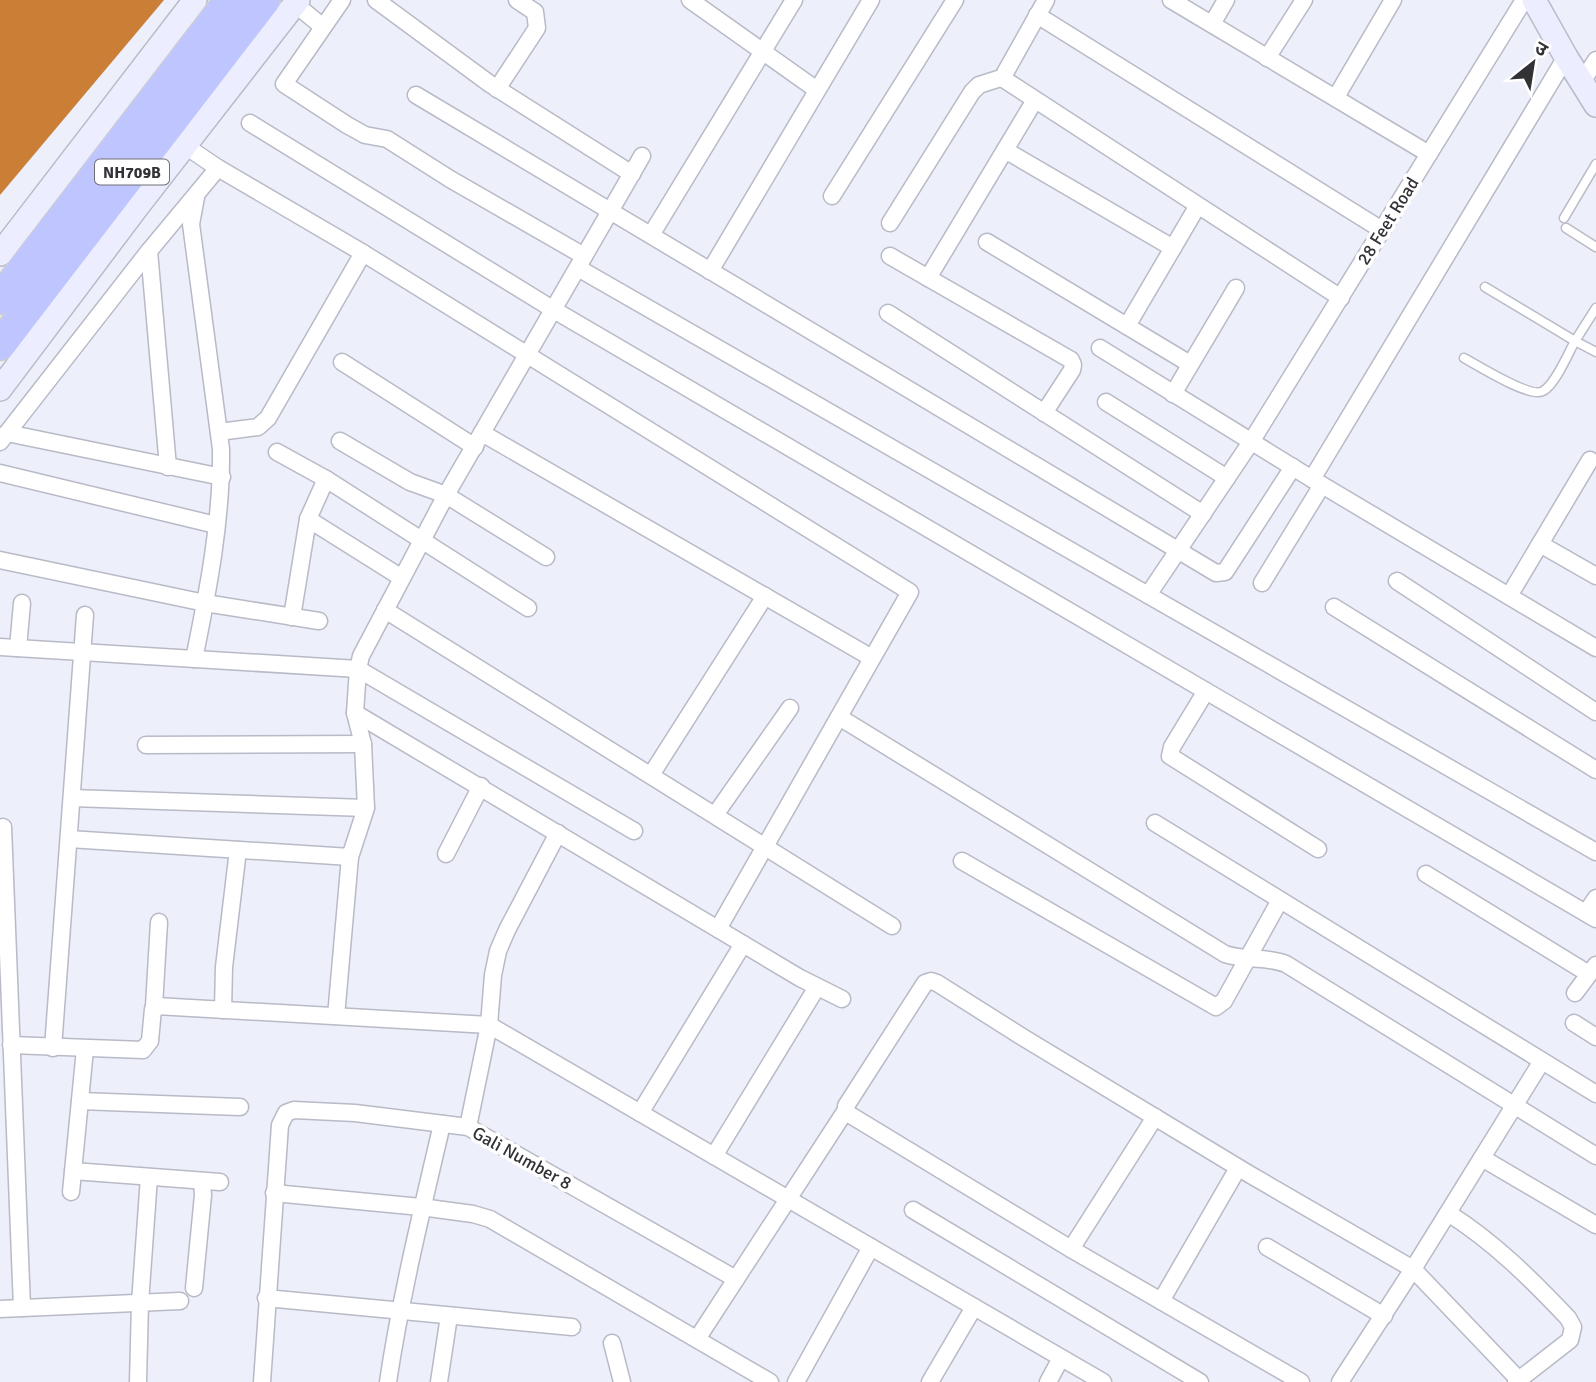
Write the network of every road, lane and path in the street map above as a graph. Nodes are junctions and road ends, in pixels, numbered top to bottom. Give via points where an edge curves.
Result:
1 (195, 0) edge
2 (230, 0) edge
3 (265, 0) edge
4 (342, 0) edge
5 (376, 0) edge
6 (517, 0) edge
7 (690, 0) edge
8 (794, 0) edge
9 (871, 0) edge
10 (955, 0) edge
11 (1046, 0) edge
12 (1171, 0) edge
13 (1227, 0) edge
14 (1304, 0) edge
15 (1393, 0) edge
16 (1524, 0) edge
17 (1534, 0) edge
18 (308, 13) edge
19 (1037, 15) junction
20 (1212, 24) junction
21 (763, 52) junction
22 (1566, 57) junction
23 (1267, 58) junction
24 (1596, 60) edge
25 (1004, 77) junction
26 (1582, 82) junction
27 (497, 89) junction
28 (817, 90) junction
29 (416, 95) dead end
30 (1336, 97) junction
31 (1035, 100) junction
32 (1596, 105) edge
33 (250, 123) dead end
34 (190, 149) junction
35 (1005, 150) junction
36 (1429, 155) junction
37 (642, 156) dead end
38 (1596, 164) edge
39 (215, 166) junction
40 (632, 174) junction
41 (832, 196) dead end
42 (196, 197) junction
43 (1197, 207) junction
44 (611, 211) junction
45 (890, 223) dead end
46 (1382, 230) junction
47 (651, 235) junction
48 (987, 242) dead end
49 (1596, 247) edge
50 (1172, 248) junction
51 (149, 251) junction
52 (363, 253) junction
53 (0, 254) edge
54 (890, 256) dead end
55 (581, 262) junction
56 (710, 271) junction
57 (928, 278) junction
58 (1485, 287) dead end
59 (1236, 288) dead end
60 (1341, 298) junction
61 (0, 299) edge
62 (1596, 308) edge
63 (554, 310) junction
64 (888, 313) dead end
65 (1127, 326) junction
66 (1576, 341) junction
67 (0, 345) edge
68 (1100, 348) dead end
69 (1596, 352) edge
70 (528, 355) junction
71 (1464, 358) dead end
72 (342, 362) dead end
73 (1190, 364) junction
74 (0, 389) edge
75 (1173, 394) junction
76 (1106, 402) dead end
77 (1044, 413) junction
78 (219, 432) junction
79 (4, 437) edge
80 (478, 440) junction
81 (340, 441) dead end
82 (1251, 442) junction
83 (277, 452) dead end
84 (1590, 460) dead end
85 (168, 467) junction
86 (1293, 467) junction
87 (0, 473) edge
88 (222, 477) junction
89 (1227, 478) junction
90 (326, 480) junction
91 (1317, 482) junction
92 (446, 495) junction
93 (1203, 514) junction
94 (307, 519) junction
95 (216, 525) junction
96 (421, 542) junction
97 (1540, 544) junction
98 (1178, 551) junction
99 (546, 557) dead end
100 (0, 560) edge
101 (1596, 576) edge
102 (402, 578) junction
103 (1396, 581) dead end
104 (1262, 583) dead end
105 (1148, 595) junction
106 (765, 596) junction
107 (1509, 596) junction
108 (22, 603) dead end
109 (205, 603) junction
110 (1334, 607) dead end
111 (528, 608) dead end
112 (385, 610) junction
113 (85, 615) dead end
114 (292, 617) junction
115 (319, 621) dead end
116 (0, 647) edge
117 (18, 648) junction
118 (1596, 648) edge
119 (83, 652) junction
120 (872, 658) junction
121 (194, 659) junction
122 (358, 669) junction
123 (1206, 691) junction
124 (790, 708) dead end
125 (1596, 712) edge
126 (355, 713) junction
127 (839, 717) junction
128 (363, 744) junction
129 (146, 745) dead end
130 (1596, 770) edge
131 (651, 775) junction
132 (481, 786) junction
133 (72, 799) junction
134 (366, 808) junction
135 (715, 815) junction
136 (1155, 823) dead end
137 (3, 827) dead end
138 (634, 831) dead end
139 (558, 832) junction
140 (69, 839) junction
141 (765, 847) junction
142 (1318, 849) dead end
143 (238, 850) junction
144 (1596, 852) edge
145 (446, 854) dead end
146 (350, 857) junction
147 (962, 861) dead end
148 (1426, 874) dead end
149 (1596, 898) edge
150 (1280, 900) junction
151 (1591, 916) edge
152 (159, 922) dead end
153 (892, 926) dead end
154 (718, 929) junction
155 (743, 944) junction
156 (1250, 958) junction
157 (1593, 969) edge
158 (817, 987) junction
159 (1575, 993) dead end
160 (842, 999) dead end
161 (5, 1001) edge
162 (154, 1006) junction
163 (223, 1010) junction
164 (336, 1016) junction
165 (1574, 1023) dead end
166 (489, 1025) junction
167 (1596, 1037) edge
168 (11, 1045) junction
169 (53, 1048) junction
170 (85, 1049) junction
171 (1542, 1061) junction
172 (1596, 1094) edge
173 (80, 1101) junction
174 (1514, 1105) junction
175 (240, 1107) dead end
176 (846, 1110) junction
177 (640, 1113) junction
178 (1155, 1117) junction
179 (442, 1125) junction
180 (468, 1127) junction
181 (714, 1156) junction
182 (1596, 1156) edge
183 (1482, 1158) junction
184 (1238, 1168) junction
185 (74, 1171) junction
186 (149, 1177) junction
187 (202, 1181) junction
188 (220, 1182) dead end
189 (71, 1192) dead end
190 (274, 1193) junction
191 (788, 1199) junction
192 (421, 1207) junction
193 (913, 1210) dead end
194 (1448, 1213) junction
195 (1596, 1225) edge
196 (871, 1247) junction
197 (1267, 1247) dead end
198 (1071, 1249) junction
199 (1413, 1269) junction
200 (736, 1279) junction
201 (194, 1288) dead end
202 (267, 1298) junction
203 (180, 1301) dead end
204 (1161, 1301) junction
205 (140, 1303) junction
206 (974, 1307) junction
207 (22, 1308) junction
208 (0, 1309) edge
209 (399, 1311) junction
210 (449, 1316) junction
211 (1384, 1316) junction
212 (572, 1326) dead end
213 (697, 1339) junction
214 (612, 1343) dead end
215 (1061, 1358) junction
216 (1519, 1381) edge
217 (138, 1382) edge
218 (262, 1382) edge
219 (388, 1382) edge
220 (439, 1382) edge
221 (622, 1382) edge
222 (770, 1382) edge
223 (796, 1382) edge
224 (930, 1382) edge
225 (1048, 1382) edge
226 (1103, 1382) edge
227 (1200, 1382) edge
228 (1301, 1382) edge
229 (1340, 1382) edge

1 - 53 street
2 - 61 highway, NH709B
3 - 67 highway, NH709B
4 - 18 street
5 - 27 street
6 - 27 street via 536,12 537,28
7 - 21 street
8 - 21 street
9 - 28 street
10 - 41 street
11 - 19 street
12 - 20 street
13 - 20 street
14 - 23 street
15 - 30 street
16 - 36 street, 28 Feet Road
17 - 22 street
18 - 34 street
18 - 55 street via 284,83 365,135 387,139
19 - 25 street
19 - 46 street
20 - 23 street
21 - 28 street
21 - 47 street
22 - 26 street
22 - 91 street
23 - 30 street
24 - 26 street
25 - 31 street
25 - 45 street via 972,92
26 - 32 street
27 - 40 street
28 - 56 street
29 - 44 street
30 - 36 street
31 - 35 street
31 - 43 street
33 - 63 street
34 - 39 street
34 - 74 street
35 - 50 street
35 - 57 street
36 - 46 street, 28 Feet Road
37 - 40 street
38 - 49 lane via 1565,223
39 - 42 street
39 - 52 street
40 - 44 street
42 - 51 street
42 - 78 street via 191,224
43 - 50 street
43 - 60 street
44 - 47 street
44 - 55 street
46 - 60 street, 28 Feet Road
47 - 56 street
48 - 65 street
50 - 65 street
51 - 79 street
51 - 85 street
52 - 70 street
52 - 78 street via 268,418 258,427
54 - 57 street
55 - 63 street
55 - 105 street
56 - 98 street
57 - 77 street via 1071,360 1072,370
58 - 66 lane
59 - 73 street
60 - 82 street, 28 Feet Road
62 - 66 lane
63 - 70 street
63 - 123 street
64 - 77 street
65 - 73 street
66 - 69 lane
66 - 71 lane via 1552,382 1537,393
68 - 75 street
70 - 80 street
70 - 120 street via 910,592
72 - 80 street
73 - 75 street
75 - 82 street
76 - 89 street
77 - 93 street
78 - 88 street
79 - 85 street
80 - 92 street
80 - 106 street
81 - 92 street via 410,482
82 - 86 street
82 - 89 street, 28 Feet Road
83 - 90 street
84 - 97 street
85 - 88 street
86 - 91 street
86 - 98 street via 1225,572 1216,573
87 - 95 street
88 - 95 street
89 - 93 street, 28 Feet Road
90 - 94 street
90 - 96 street
91 - 104 street
91 - 107 street
92 - 96 street
92 - 99 street
93 - 98 street, 28 Feet Road
94 - 102 street
94 - 114 street
95 - 109 street
96 - 102 street
96 - 111 street
97 - 101 street
97 - 107 street
98 - 105 street, 28 Feet Road
100 - 109 street
102 - 112 street
103 - 125 street
105 - 144 street
106 - 120 street
106 - 131 street
107 - 118 street
108 - 117 street
109 - 114 street
109 - 121 street
110 - 130 street
112 - 122 street
112 - 131 street
113 - 119 street
114 - 115 street
116 - 117 street
117 - 119 street
119 - 121 street
119 - 133 street
120 - 127 street
121 - 122 street
122 - 126 street
122 - 138 street
123 - 142 street via 1170,755
123 - 151 street
124 - 135 street
126 - 128 street
126 - 132 street
127 - 141 street
127 - 156 street via 1225,954
128 - 129 street
128 - 134 street
131 - 135 street
132 - 139 street
132 - 145 street
133 - 134 street
133 - 140 street
134 - 146 street
135 - 141 street
136 - 150 street
137 - 161 street
139 - 154 street
139 - 166 street via 498,951
140 - 143 street
140 - 169 street
141 - 153 street
141 - 154 street
143 - 146 street
143 - 163 street
146 - 164 street
147 - 156 street via 1210,1005 1221,1005
148 - 157 street
149 - 151 street
150 - 156 street
150 - 171 street
152 - 162 street
154 - 155 street
155 - 158 street
155 - 177 street
156 - 174 street via 1286,964
157 - 159 street
158 - 160 street
158 - 181 street
161 - 168 street
162 - 163 street
162 - 170 street via 146,1048
163 - 164 street
164 - 166 street
165 - 167 street
166 - 177 street
166 - 180 street
168 - 169 street
168 - 207 street
169 - 170 street
170 - 173 street
171 - 172 street
171 - 174 street
173 - 175 street
173 - 185 street
174 - 182 street
174 - 183 street
176 - 178 street via 921,987 931,981
176 - 191 street
176 - 198 street
177 - 181 street
178 - 184 street
178 - 198 street
179 - 180 street, Gali Number 8
179 - 190 street, Gali Number 8 via 355,1113 286,1113 280,1125
179 - 192 street
180 - 200 street, Gali Number 8
181 - 191 street
183 - 194 street
183 - 195 street
184 - 199 street
184 - 204 street
185 - 186 street
185 - 189 street
186 - 187 street
186 - 205 street
187 - 188 street
187 - 201 street
190 - 192 street
190 - 202 street
191 - 196 street
191 - 200 street
192 - 209 street
192 - 213 street via 489,1219
193 - 227 street
194 - 199 street
194 - 216 street via 1513,1262 1573,1327 1570,1340
196 - 206 street
196 - 223 street
197 - 211 street
198 - 204 street
199 - 211 street
199 - 216 street
200 - 213 street
202 - 209 street
202 - 218 street
203 - 205 street
204 - 228 street
205 - 207 street
205 - 217 street
206 - 215 street
206 - 224 street
207 - 208 street
209 - 210 street
209 - 219 street
210 - 212 street
210 - 220 street
211 - 229 street
213 - 222 street
214 - 221 street
215 - 225 street
215 - 226 street

